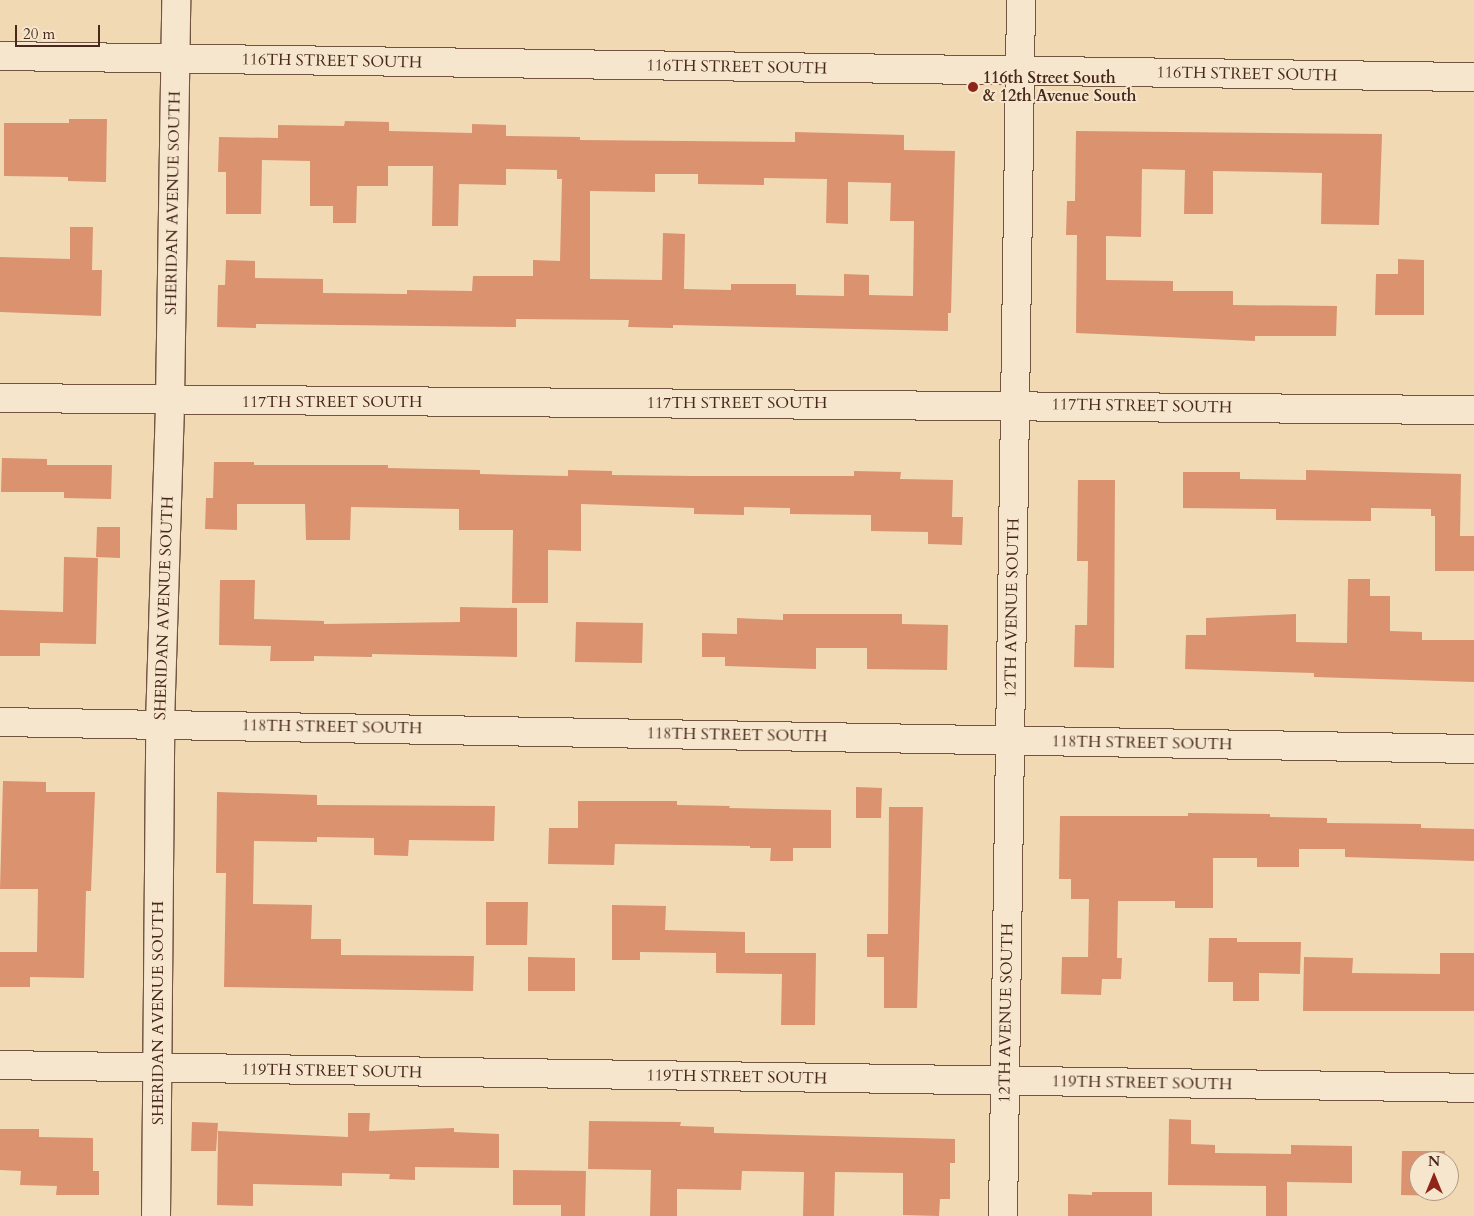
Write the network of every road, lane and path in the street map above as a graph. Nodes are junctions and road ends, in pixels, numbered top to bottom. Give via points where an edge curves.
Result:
1 (176, 0) edge
2 (1021, 0) edge
3 (0, 56) edge
4 (176, 59) junction
5 (1020, 71) junction
6 (1474, 77) edge
7 (0, 398) edge
8 (170, 401) junction
9 (1015, 404) junction
10 (1474, 410) edge
11 (0, 722) edge
12 (160, 724) junction
13 (1010, 740) junction
14 (1474, 749) edge
15 (0, 1065) edge
16 (158, 1068) junction
17 (1005, 1081) junction
18 (1474, 1088) edge
19 (156, 1216) edge
20 (1003, 1216) edge

1 - 4 street, SHERIDAN AVENUE SOUTH
2 - 5 street, 12TH AVENUE SOUTH
3 - 4 street, 116TH STREET SOUTH
4 - 5 street, 116TH STREET SOUTH
4 - 8 street, SHERIDAN AVENUE SOUTH
5 - 6 street, 116TH STREET SOUTH
5 - 9 street, 12TH AVENUE SOUTH
7 - 8 street, 117TH STREET SOUTH
8 - 9 street, 117TH STREET SOUTH
8 - 12 street, SHERIDAN AVENUE SOUTH
9 - 10 street, 117TH STREET SOUTH
9 - 13 street, 12TH AVENUE SOUTH
11 - 12 street, 118TH STREET SOUTH
12 - 13 street, 118TH STREET SOUTH
12 - 16 street, SHERIDAN AVENUE SOUTH
13 - 14 street, 118TH STREET SOUTH
13 - 17 street, 12TH AVENUE SOUTH
15 - 16 street, 119TH STREET SOUTH
16 - 17 street, 119TH STREET SOUTH
16 - 19 street, SHERIDAN AVENUE SOUTH
17 - 18 street, 119TH STREET SOUTH
17 - 20 street, 12TH AVENUE SOUTH

